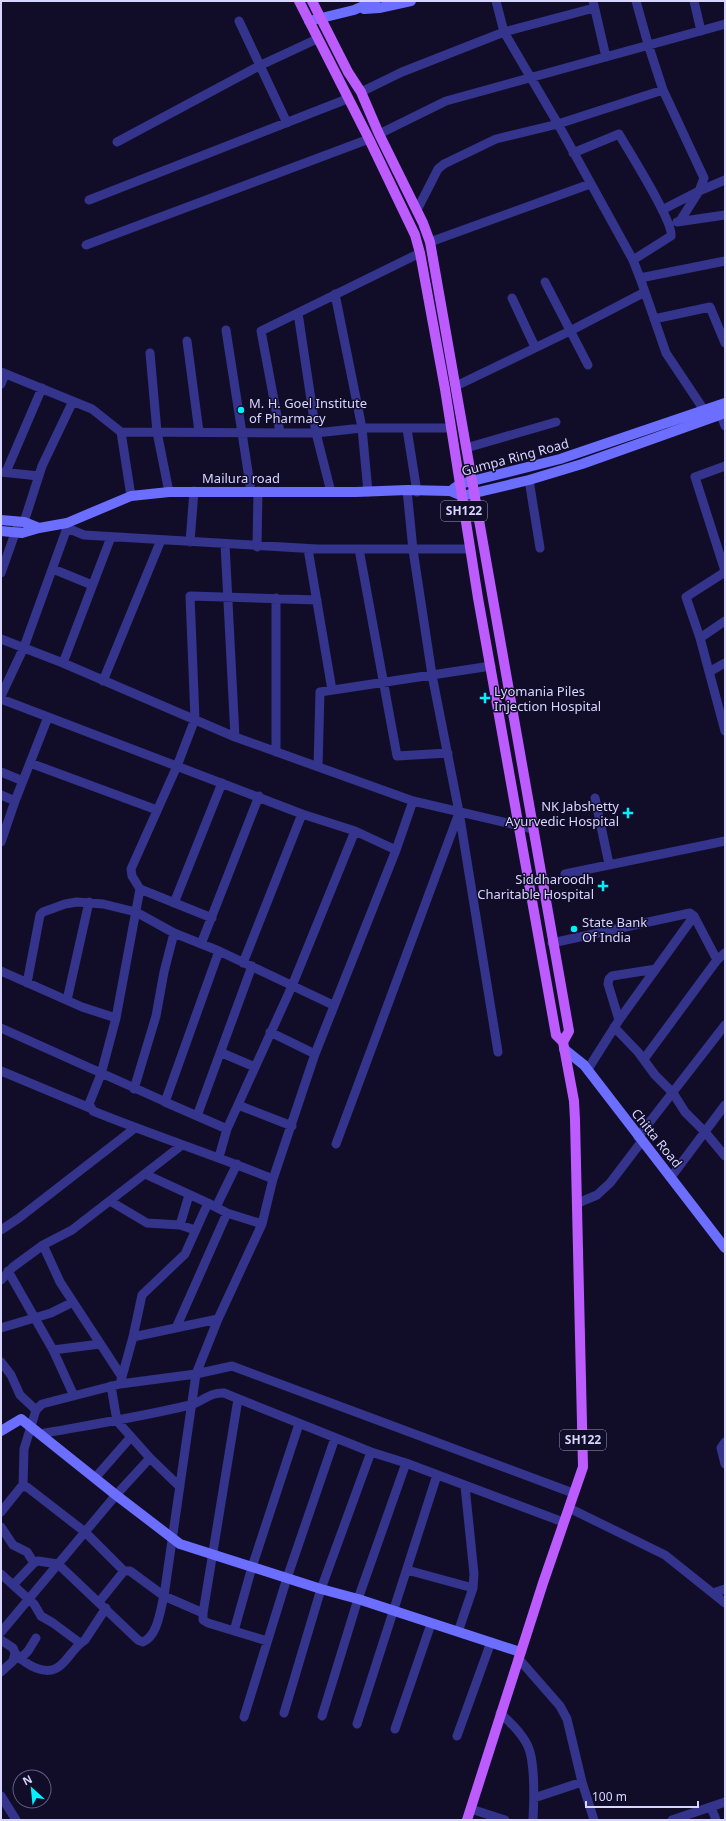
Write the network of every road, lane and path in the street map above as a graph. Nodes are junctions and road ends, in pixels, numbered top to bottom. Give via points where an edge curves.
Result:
1 (299, 1) edge
2 (312, 1) edge
3 (375, 1) edge
4 (411, 1) edge
5 (496, 1) edge
6 (636, 1) edge
7 (694, 1) edge
8 (594, 4) edge
9 (354, 10) junction
10 (321, 18) junction
11 (309, 21) junction
12 (239, 22) dead end
13 (725, 24) edge
14 (700, 31) junction
15 (504, 32) junction
16 (318, 39) junction
17 (648, 44) junction
18 (606, 57) junction
19 (261, 65) junction
20 (531, 79) junction
21 (663, 90) junction
22 (361, 92) junction
23 (347, 99) junction
24 (287, 123) junction
25 (558, 124) junction
26 (379, 134) junction
27 (369, 139) junction
28 (118, 142) dead end
29 (573, 153) junction
30 (725, 180) edge
31 (590, 184) junction
32 (699, 191) junction
33 (89, 200) dead end
34 (417, 210) junction
35 (662, 210) junction
36 (725, 215) edge
37 (680, 221) junction
38 (670, 225) junction
39 (430, 242) junction
40 (86, 245) dead end
41 (420, 253) junction
42 (633, 260) junction
43 (725, 261) edge
44 (640, 278) junction
45 (545, 282) dead end
46 (645, 292) junction
47 (335, 294) junction
48 (512, 298) dead end
49 (298, 313) junction
50 (654, 319) junction
51 (226, 330) dead end
52 (570, 331) junction
53 (186, 341) dead end
54 (725, 343) edge
55 (536, 347) junction
56 (150, 353) dead end
57 (588, 365) dead end
58 (3, 373) edge
59 (1, 384) edge
60 (456, 386) junction
61 (42, 388) junction
62 (73, 402) junction
63 (725, 403) edge
64 (704, 410) junction
65 (723, 414) edge
66 (556, 422) dead end
67 (725, 426) edge
68 (362, 428) junction
69 (451, 428) junction
70 (407, 429) junction
71 (120, 432) junction
72 (157, 432) junction
73 (199, 432) junction
74 (242, 432) junction
75 (280, 432) junction
76 (316, 433) junction
77 (466, 448) junction
78 (725, 466) edge
79 (4, 472) edge
80 (39, 476) junction
81 (529, 480) junction
82 (472, 481) junction
83 (460, 484) junction
84 (194, 491) junction
85 (254, 491) junction
86 (412, 491) junction
87 (450, 491) junction
88 (169, 492) junction
89 (331, 492) junction
90 (368, 492) junction
91 (474, 493) junction
92 (131, 496) junction
93 (462, 496) junction
94 (1, 520) edge
95 (22, 522) junction
96 (67, 525) junction
97 (39, 528) junction
98 (1, 531) edge
99 (16, 532) junction
100 (111, 537) junction
101 (161, 540) junction
102 (190, 542) junction
103 (225, 544) junction
104 (257, 547) junction
105 (540, 548) dead end
106 (308, 549) junction
107 (359, 549) junction
108 (470, 549) junction
109 (413, 550) junction
110 (53, 569) junction
111 (725, 571) edge
112 (1, 573) edge
113 (92, 585) junction
114 (228, 597) junction
115 (276, 598) junction
116 (317, 600) junction
117 (725, 621) edge
118 (700, 638) junction
119 (1, 639) edge
120 (24, 647) junction
121 (63, 663) junction
122 (725, 664) edge
123 (491, 666) junction
124 (710, 672) junction
125 (432, 675) junction
126 (103, 681) junction
127 (383, 683) junction
128 (332, 690) junction
129 (1, 696) edge
130 (1, 699) edge
131 (48, 717) junction
132 (195, 719) junction
133 (725, 731) edge
134 (235, 737) junction
135 (276, 752) junction
136 (448, 753) junction
137 (30, 763) junction
138 (177, 766) junction
139 (318, 767) junction
140 (1, 772) edge
141 (23, 780) junction
142 (222, 783) junction
143 (1, 795) edge
144 (259, 796) junction
145 (595, 798) dead end
146 (15, 801) junction
147 (413, 801) junction
148 (157, 810) junction
149 (459, 812) junction
150 (302, 814) junction
151 (519, 825) junction
152 (533, 830) junction
153 (355, 831) junction
154 (725, 841) edge
155 (1, 842) edge
156 (396, 850) junction
157 (608, 864) junction
158 (565, 874) dead end
159 (140, 889) junction
160 (89, 902) junction
161 (174, 903) junction
162 (136, 912) junction
163 (694, 916) junction
164 (212, 918) junction
165 (174, 933) junction
166 (552, 943) junction
167 (201, 944) junction
168 (218, 951) junction
169 (725, 953) edge
170 (717, 960) junction
171 (243, 963) junction
172 (252, 966) junction
173 (656, 969) junction
174 (1, 971) edge
175 (27, 983) junction
176 (292, 986) junction
177 (67, 1000) junction
178 (333, 1005) junction
179 (116, 1018) junction
180 (617, 1024) junction
181 (725, 1025) edge
182 (1, 1028) edge
183 (270, 1032) junction
184 (564, 1046) junction
185 (222, 1052) junction
186 (498, 1052) dead end
187 (315, 1054) junction
188 (644, 1059) junction
189 (255, 1067) junction
190 (588, 1069) junction
191 (1, 1071) edge
192 (101, 1074) junction
193 (134, 1089) junction
194 (673, 1093) junction
195 (168, 1103) junction
196 (238, 1105) junction
197 (725, 1105) edge
198 (90, 1108) junction
199 (197, 1116) junction
200 (292, 1126) junction
201 (135, 1128) junction
202 (227, 1129) junction
203 (705, 1132) junction
204 (640, 1139) junction
205 (336, 1144) dead end
206 (182, 1145) junction
207 (725, 1156) edge
208 (219, 1157) junction
209 (237, 1164) junction
210 (145, 1174) junction
211 (671, 1177) junction
212 (273, 1179) junction
213 (189, 1195) junction
214 (110, 1201) junction
215 (578, 1203) junction
216 (212, 1205) junction
217 (227, 1213) junction
218 (262, 1224) junction
219 (180, 1225) junction
220 (1, 1230) edge
221 (195, 1230) junction
222 (43, 1244) junction
223 (725, 1248) edge
224 (4, 1275) edge
225 (73, 1302) junction
226 (33, 1318) junction
227 (218, 1320) junction
228 (1, 1328) edge
229 (176, 1328) junction
230 (133, 1337) junction
231 (100, 1344) junction
232 (52, 1350) junction
233 (1, 1362) edge
234 (196, 1374) junction
235 (117, 1383) junction
236 (74, 1396) junction
237 (238, 1399) junction
238 (192, 1404) junction
239 (36, 1410) junction
240 (117, 1421) junction
241 (299, 1424) junction
242 (31, 1427) junction
243 (1, 1431) edge
244 (40, 1434) junction
245 (130, 1438) junction
246 (335, 1438) junction
247 (725, 1442) edge
248 (372, 1452) junction
249 (150, 1458) junction
250 (406, 1463) junction
251 (725, 1464) edge
252 (437, 1475) junction
253 (95, 1478) junction
254 (23, 1486) junction
255 (465, 1486) junction
256 (180, 1487) junction
257 (573, 1493) junction
258 (116, 1495) junction
259 (569, 1508) junction
260 (1, 1512) edge
261 (563, 1522) junction
262 (1, 1526) edge
263 (85, 1532) junction
264 (172, 1540) junction
265 (212, 1554) junction
266 (34, 1563) junction
267 (58, 1564) junction
268 (252, 1567) junction
269 (407, 1570) junction
270 (124, 1572) junction
271 (1, 1574) edge
272 (287, 1578) junction
273 (14, 1584) junction
274 (473, 1588) junction
275 (321, 1589) junction
276 (725, 1589) edge
277 (713, 1593) junction
278 (164, 1596) junction
279 (28, 1599) junction
280 (358, 1599) junction
281 (725, 1604) edge
282 (102, 1605) junction
283 (394, 1610) junction
284 (202, 1613) junction
285 (431, 1624) junction
286 (234, 1631) junction
287 (1, 1632) edge
288 (458, 1632) junction
289 (36, 1638) dead end
290 (1, 1640) edge
291 (267, 1641) junction
292 (491, 1642) junction
293 (80, 1643) junction
294 (519, 1655) junction
295 (18, 1656) junction
296 (1, 1672) edge
297 (284, 1713) dead end
298 (500, 1713) junction
299 (322, 1716) dead end
300 (244, 1717) dead end
301 (357, 1724) dead end
302 (395, 1729) dead end
303 (457, 1736) dead end
304 (582, 1782) junction
305 (1, 1796) edge
306 (534, 1798) junction
307 (725, 1802) edge
308 (711, 1807) junction
309 (471, 1809) junction
310 (16, 1820) edge
311 (467, 1820) edge
312 (505, 1820) edge
313 (533, 1820) edge
314 (594, 1820) edge
315 (672, 1820) edge
316 (716, 1820) edge

1 - 11 main road, SH122
2 - 10 main road
3 - 9 street
4 - 9 street
5 - 15 street
6 - 17 street
7 - 14 street
8 - 15 street
8 - 18 street
9 - 10 street
10 - 11 street
10 - 22 main road
11 - 16 main road, SH122
12 - 19 street
13 - 14 street
14 - 17 street
15 - 20 street
15 - 22 street via 402,72
16 - 19 street
16 - 23 main road, SH122
17 - 18 street
17 - 21 street
18 - 20 street
19 - 24 street
19 - 28 street
20 - 25 street
20 - 26 street via 446,101
21 - 25 street
21 - 32 street via 704,177
22 - 26 main road
23 - 24 street
23 - 27 main road, SH122
24 - 33 street
25 - 29 street
25 - 34 street via 496,139 444,164 438,169
26 - 34 main road
27 - 40 street
27 - 41 main road, SH122
29 - 31 street
29 - 35 street via 619,134
30 - 32 street
31 - 39 street
31 - 42 street
32 - 35 street
32 - 37 street
34 - 39 main road
35 - 38 street
36 - 37 street
37 - 38 street
38 - 42 street via 670,238
39 - 60 main road
41 - 47 street
41 - 69 main road, SH122
42 - 44 street
43 - 44 street
44 - 46 street
45 - 52 street
46 - 50 street
46 - 52 street
47 - 49 street
47 - 68 street
48 - 55 street
49 - 75 street via 261,332
49 - 76 street
50 - 54 street via 710,307
50 - 64 street via 666,353
51 - 74 street
52 - 55 street
52 - 57 street
53 - 73 street
55 - 60 street
56 - 72 street
58 - 59 street
58 - 61 street
60 - 77 main road
61 - 62 street
61 - 79 street
62 - 71 street via 92,409
62 - 80 street
63 - 64 street, Gumpa Ring Road
64 - 82 street, Gumpa Ring Road via 560,460
65 - 67 street
65 - 81 street, Gumpa Ring Road
66 - 77 street
68 - 70 street
68 - 76 street
68 - 90 street
69 - 70 street
69 - 83 main road, SH122
70 - 86 street
71 - 72 street
71 - 92 street
72 - 73 street
72 - 88 street
73 - 74 street
74 - 75 street
74 - 85 street
75 - 76 street
76 - 89 street
77 - 82 main road
78 - 111 street via 695,477
79 - 80 street
80 - 95 street
81 - 91 street, Gumpa Ring Road
81 - 105 street
82 - 83 street, Gumpa Ring Road
82 - 91 main road
83 - 87 street, Gumpa Ring Road
83 - 93 main road, SH122
84 - 85 street, Mailura road
84 - 88 street, Mailura road
84 - 102 street
85 - 89 street, Mailura road
85 - 104 street
86 - 87 street, Mailura road
86 - 90 street, Mailura road
86 - 109 street
87 - 93 street, Gumpa Ring Road
88 - 92 street, Mailura road
89 - 90 street, Mailura road
91 - 93 street, Gumpa Ring Road
91 - 152 main road
92 - 96 street, Mailura road
93 - 108 main road, SH122
94 - 95 street
95 - 97 street
95 - 99 street
96 - 97 street, Mailura road
96 - 100 street via 84,535
96 - 110 street
97 - 99 street, Mailura road via 22,533
98 - 99 street, Mailura road
99 - 112 street
100 - 101 street
100 - 113 street
101 - 102 street
101 - 126 street
102 - 103 street
103 - 104 street
103 - 114 street
104 - 106 street
106 - 107 street
106 - 116 street
107 - 109 street
107 - 127 street
108 - 109 street
108 - 123 main road, SH122
109 - 125 street
110 - 113 street
110 - 120 street
111 - 118 street via 686,597
113 - 121 street
114 - 115 street
114 - 132 street via 190,596
114 - 134 street
115 - 116 street
115 - 135 street
116 - 128 street
117 - 118 street
118 - 124 street
119 - 120 street
120 - 121 street
120 - 129 street
121 - 126 street
122 - 124 street
123 - 125 street
123 - 151 main road, SH122
124 - 133 street
125 - 127 street
125 - 136 street
126 - 132 street
127 - 128 street
127 - 136 street via 396,756
128 - 139 street via 320,692
130 - 131 street
131 - 137 street
131 - 138 street
132 - 134 street
132 - 138 street
134 - 135 street
135 - 139 street
136 - 149 street
137 - 141 street
137 - 148 street
138 - 142 street
138 - 148 street
139 - 147 street
140 - 141 street
141 - 146 street
142 - 144 street
142 - 161 street
143 - 146 street
144 - 150 street
144 - 164 street
145 - 157 street
146 - 155 street
147 - 149 street
147 - 156 street
148 - 159 street via 131,869
149 - 151 street
149 - 186 street
149 - 205 street
150 - 153 street
150 - 171 street
151 - 152 street
151 - 184 main road, SH122 via 556,1035
152 - 166 main road
153 - 156 street
153 - 176 street
154 - 157 street
156 - 178 street
157 - 158 street
159 - 161 street
159 - 162 street
160 - 162 street
160 - 175 street via 65,904 43,912 40,916
160 - 177 street
161 - 164 street
162 - 165 street
162 - 179 street
163 - 166 street via 687,913
163 - 170 street
163 - 173 street
164 - 167 street
165 - 167 street
165 - 193 street via 156,1016
166 - 184 main road via 568,1031
167 - 168 street
168 - 171 street
168 - 195 street via 165,1102
169 - 170 street
170 - 188 street
171 - 172 street
172 - 176 street
172 - 185 street
173 - 180 street
173 - 180 street via 612,976 609,979
174 - 175 street
175 - 177 street
176 - 178 street
176 - 183 street
177 - 179 street via 91,1011
178 - 187 street
179 - 192 street
180 - 188 street
180 - 190 street
181 - 194 street
182 - 192 street
183 - 187 street
183 - 189 street
184 - 190 street, Chitta Road
184 - 215 main road, SH122 via 575,1114
185 - 189 street
185 - 199 street
187 - 200 street
188 - 194 street via 655,1075
189 - 196 street
190 - 204 street, Chitta Road
191 - 198 street
192 - 193 street
192 - 198 street via 89,1104
193 - 195 street
194 - 203 street via 685,1112
194 - 204 street
195 - 199 street
196 - 200 street
196 - 202 street
197 - 203 street
198 - 201 street
199 - 202 street
200 - 212 street
201 - 206 street
201 - 220 street
202 - 208 street
203 - 207 street
203 - 211 street
204 - 211 street, Chitta Road
204 - 215 street via 610,1183 597,1195
206 - 208 street
206 - 210 street
208 - 209 street
209 - 212 street
209 - 216 street
210 - 213 street
210 - 214 street
211 - 223 street, Chitta Road
212 - 218 street
213 - 216 street
213 - 219 street
214 - 219 street via 147,1223
214 - 222 street via 72,1230
215 - 257 main road, SH122 via 583,1466
216 - 217 street
216 - 221 street
217 - 218 street
217 - 229 street
218 - 227 street
219 - 221 street
221 - 230 street via 184,1254 142,1295
222 - 224 street
222 - 225 street via 60,1282
224 - 226 street
225 - 226 street via 51,1313
225 - 231 street
226 - 228 street
226 - 232 street
227 - 229 street
227 - 234 street
229 - 230 street
230 - 235 street
231 - 232 street
231 - 235 street
232 - 236 street
233 - 239 street via 20,1394
234 - 235 street
234 - 238 street
234 - 257 street via 225,1367 239,1368
235 - 236 street
235 - 240 street
236 - 239 street via 42,1404
237 - 238 street via 219,1393
237 - 241 street
237 - 265 street
238 - 240 street
238 - 256 street
239 - 242 street
240 - 244 street
240 - 245 street
241 - 246 street
241 - 268 street
242 - 243 street via 21,1419
242 - 244 street
242 - 254 street via 24,1451
244 - 253 street
245 - 249 street
245 - 253 street
246 - 248 street
246 - 272 street
247 - 251 street via 722,1448
248 - 250 street
248 - 275 street
249 - 256 street
249 - 258 street
250 - 252 street
250 - 280 street
252 - 255 street
252 - 269 street
253 - 258 street
254 - 260 street
254 - 263 street
255 - 261 street
255 - 274 street via 474,1574
256 - 264 street
257 - 259 main road, SH122
258 - 263 street
258 - 264 street
259 - 261 main road, SH122
259 - 277 street via 665,1555
261 - 294 main road, SH122
262 - 266 street via 13,1545 27,1552
263 - 267 street
263 - 270 street
264 - 265 street via 183,1546
264 - 278 street
265 - 268 street
265 - 284 street
266 - 267 street
266 - 273 street
267 - 279 street
267 - 282 street
268 - 272 street
268 - 286 street
269 - 274 street
269 - 283 street
270 - 278 street via 130,1572
270 - 282 street
271 - 273 street
272 - 275 street
272 - 291 street
273 - 279 street
274 - 288 street
275 - 280 street
275 - 297 street
276 - 277 street
277 - 281 street
278 - 282 street via 156,1625 143,1642
278 - 284 street
279 - 287 street
279 - 293 street via 34,1604 40,1616
280 - 283 street
280 - 299 street
282 - 293 street via 85,1640
283 - 285 street
283 - 301 street
284 - 286 street via 203,1620 208,1623
285 - 288 street
285 - 302 street
286 - 291 street
288 - 292 street
289 - 295 street
290 - 295 street
291 - 300 street
292 - 294 street
292 - 303 street
293 - 295 street via 61,1665 51,1670 34,1668
294 - 298 main road, SH122
294 - 304 street via 560,1706 567,1719
295 - 296 street
298 - 306 street via 515,1727 530,1752
298 - 309 main road, SH122
304 - 306 street
304 - 314 street
305 - 310 street
306 - 313 street
307 - 308 street
308 - 315 street
308 - 316 street
309 - 311 main road, SH122
309 - 312 street

